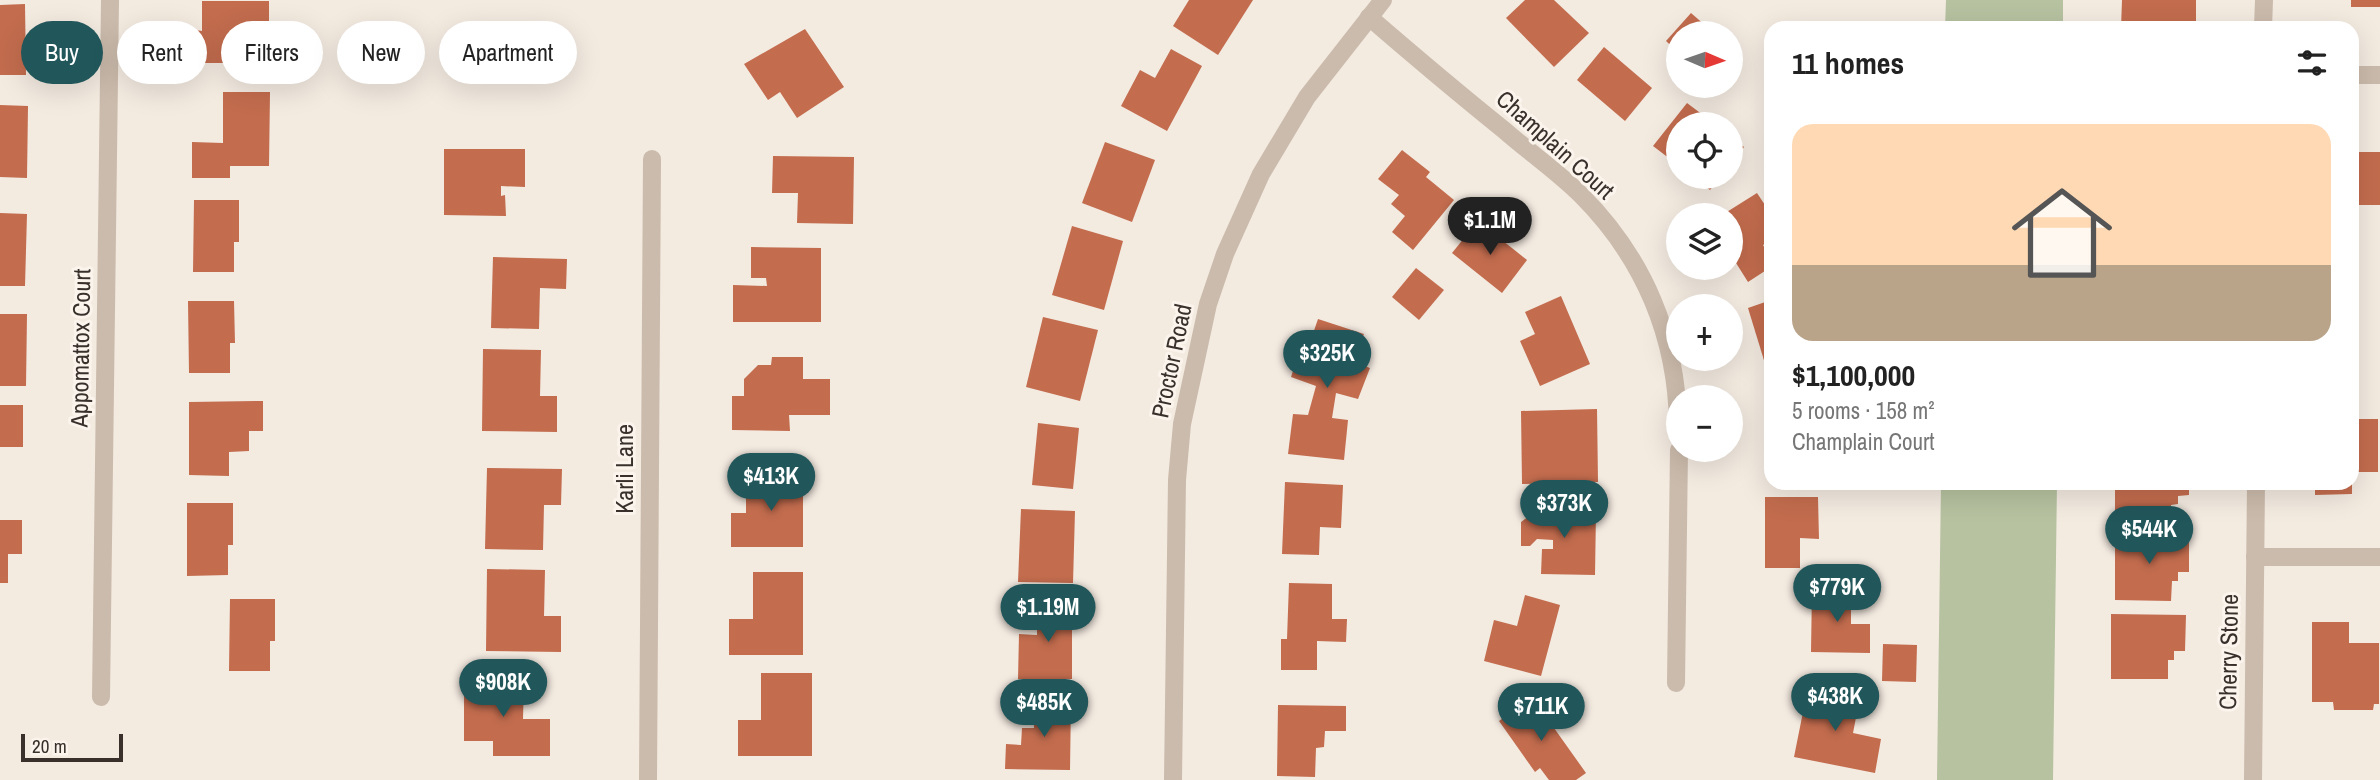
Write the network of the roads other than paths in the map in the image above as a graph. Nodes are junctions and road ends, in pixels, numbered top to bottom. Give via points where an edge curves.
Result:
1 (110, 0) edge
2 (1383, 0) edge
3 (2263, 0) edge
4 (1369, 17) junction
5 (2263, 21) edge
6 (2359, 75) edge
7 (2380, 75) edge
8 (652, 159) dead end
9 (1676, 385) edge
10 (1679, 462) edge
11 (2256, 490) edge
12 (2255, 557) junction
13 (2380, 557) edge
14 (1676, 682) dead end
15 (101, 697) dead end
16 (648, 780) edge
17 (1173, 780) edge
18 (2253, 780) edge

1 - 15 street, Appomattox Court
2 - 4 street, Proctor Road
3 - 5 street
4 - 9 street, Champlain Court via 1581,195 1618,237 1642,275 1667,337
4 - 17 street, Proctor Road via 1307,97 1261,174 1225,254 1205,317 1182,424 1178,480
6 - 7 street
8 - 16 street, Karli Lane
10 - 14 street
11 - 12 street, Cherry Stone
12 - 13 street
12 - 18 street, Cherry Stone

